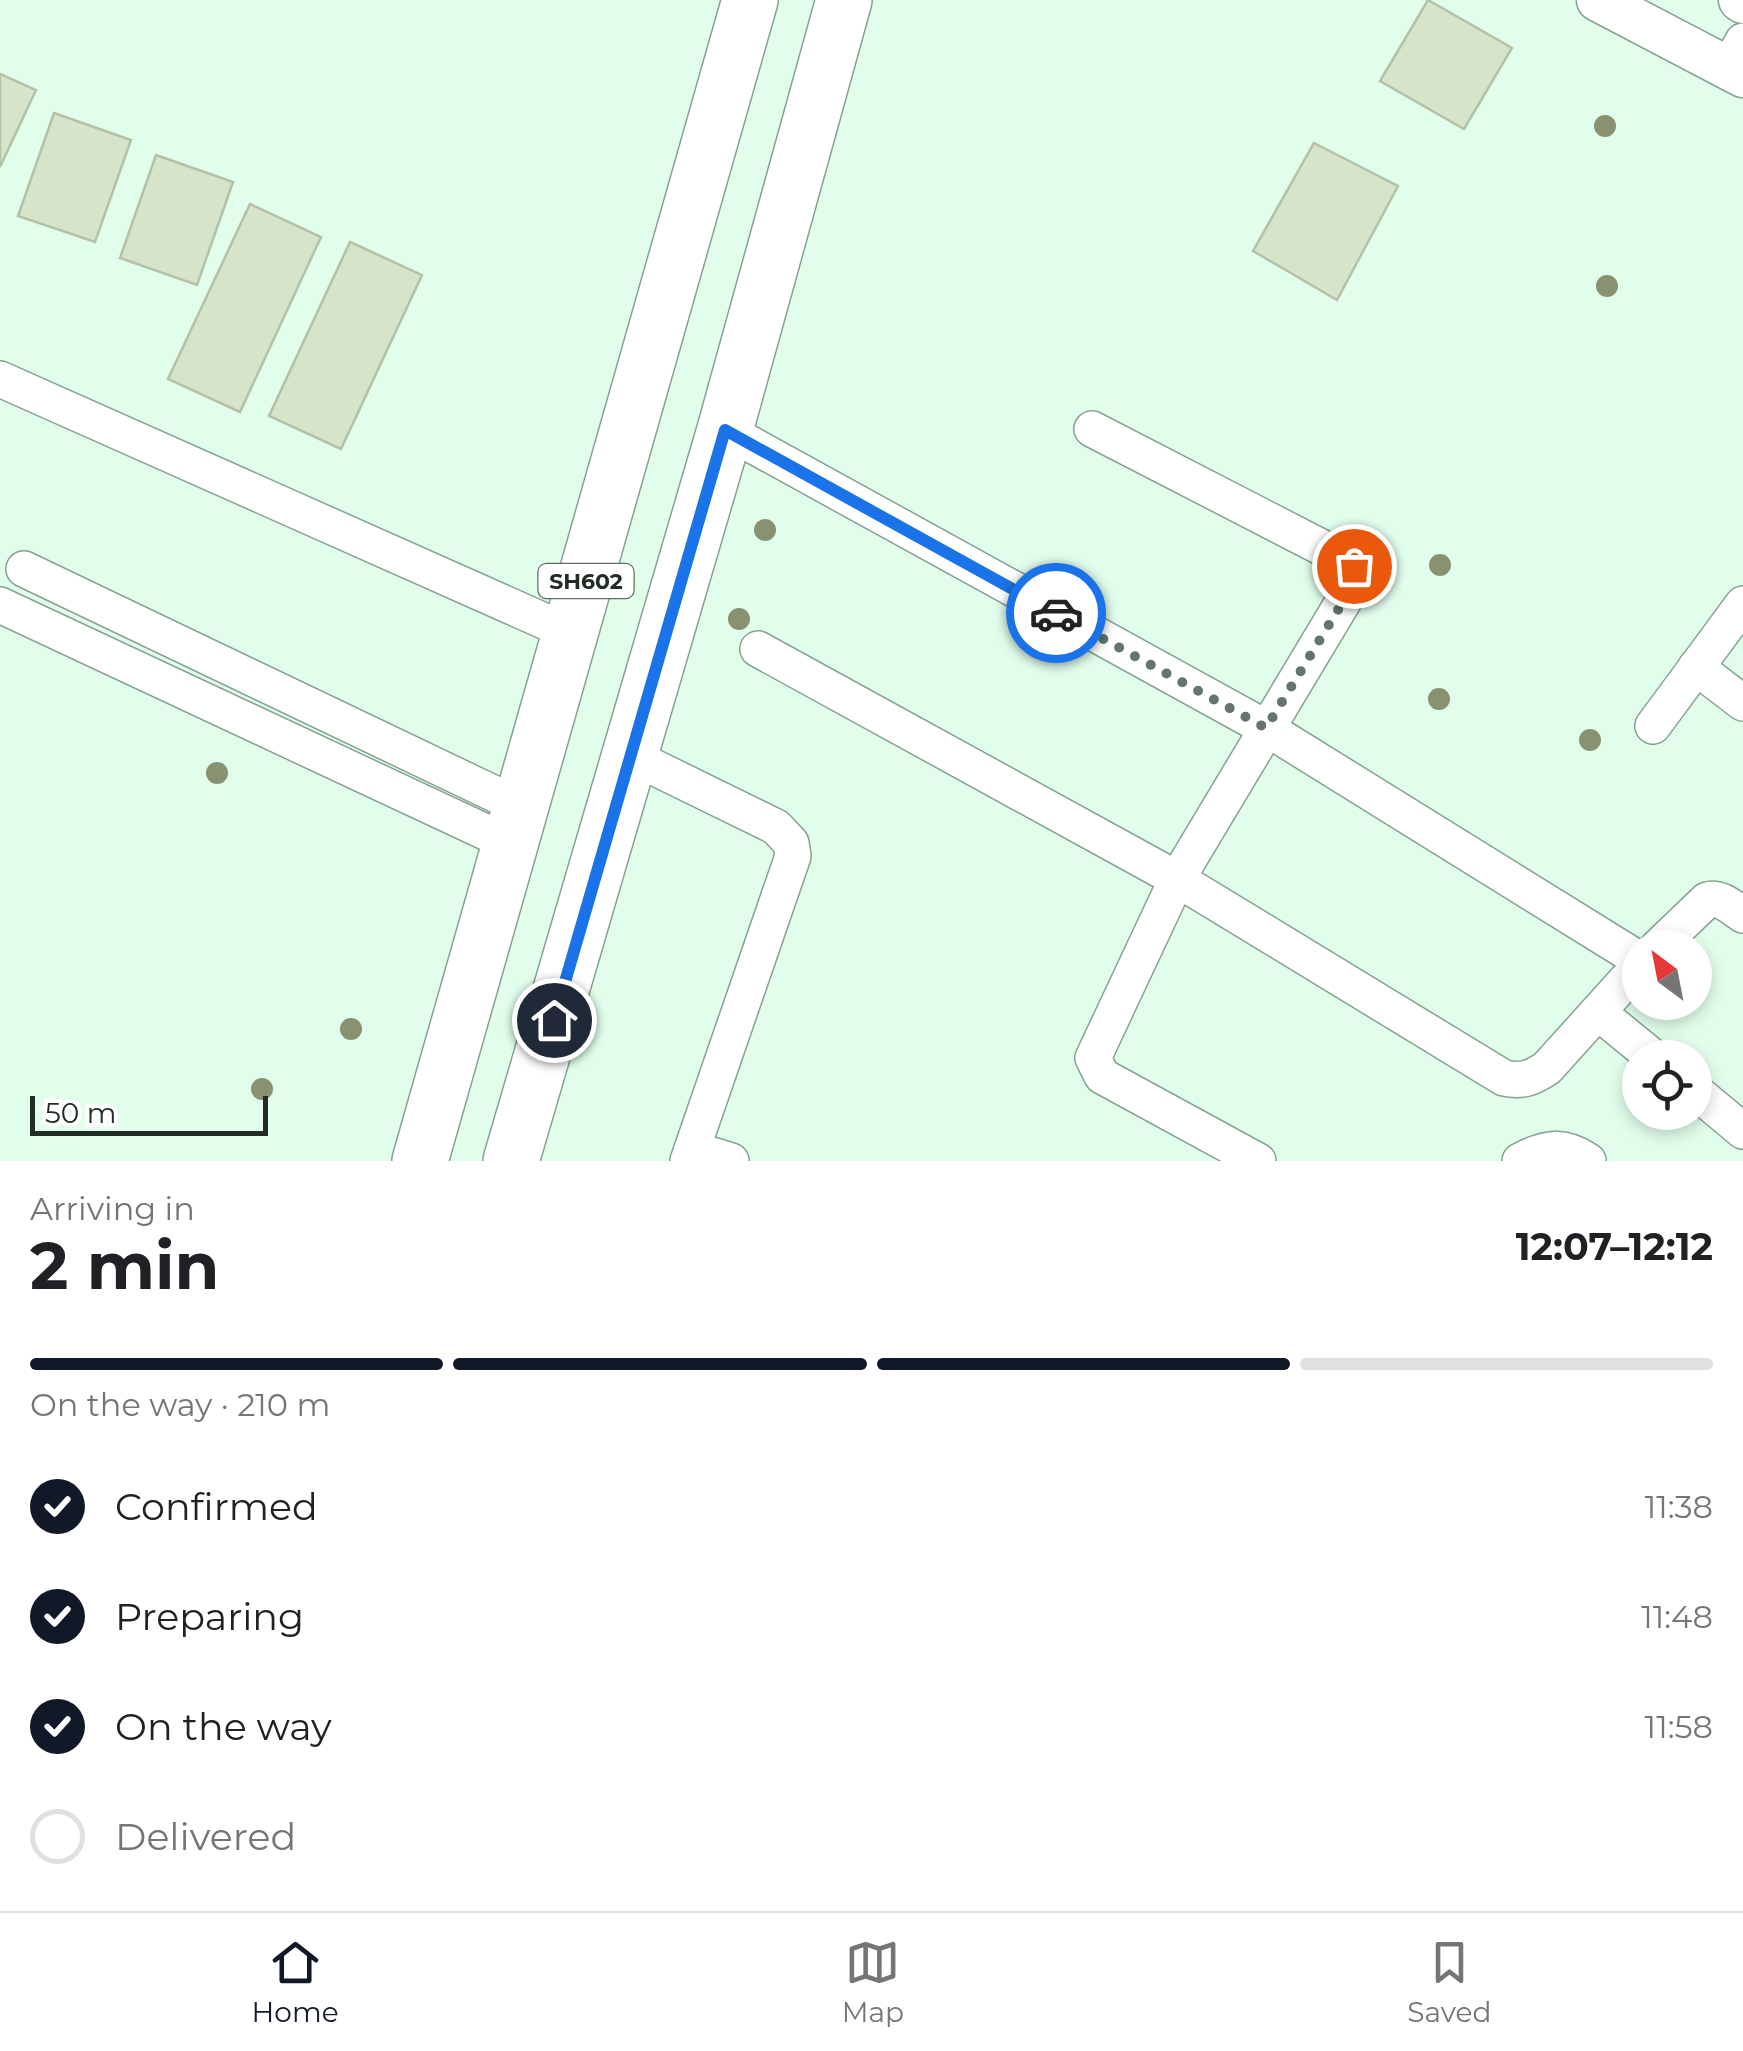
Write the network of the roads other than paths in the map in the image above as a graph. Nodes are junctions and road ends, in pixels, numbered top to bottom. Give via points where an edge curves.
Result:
1 (750, 0) edge
2 (844, 0) edge
3 (1598, 0) edge
4 (1738, 62) edge
5 (0, 379) edge
6 (1092, 429) dead end
7 (725, 430) junction
8 (24, 569) dead end
9 (1743, 604) edge
10 (0, 605) edge
11 (571, 633) junction
12 (758, 650) dead end
13 (1696, 667) junction
14 (1743, 703) edge
15 (1652, 726) dead end
16 (1266, 728) junction
17 (630, 756) junction
18 (517, 826) junction
19 (1177, 879) junction
20 (1743, 916) edge
21 (1676, 930) edge
22 (1622, 952) edge
23 (1622, 985) edge
24 (1599, 1012) junction
25 (1632, 1040) edge
26 (1712, 1106) edge
27 (1743, 1131) edge
28 (690, 1155) edge
29 (420, 1161) edge
30 (510, 1161) edge
31 (731, 1161) edge
32 (1258, 1161) edge
33 (1520, 1161) edge
34 (1588, 1161) edge

1 - 11 main road, SH602
2 - 7 main road
3 - 4 street
5 - 11 street
6 - 16 street via 1354,566 1355,582
7 - 16 street
7 - 17 main road
8 - 18 street
9 - 13 street
10 - 18 street
11 - 18 main road, SH602
12 - 19 street
13 - 14 street
13 - 15 street
16 - 19 street
16 - 22 street
17 - 28 street via 776,827 791,843
17 - 30 main road
18 - 29 main road, SH602
19 - 24 street via 1504,1078 1532,1078 1547,1068
19 - 32 street via 1093,1064 1102,1076
20 - 21 street via 1714,898
23 - 24 street
24 - 25 street
26 - 27 street
28 - 31 street
33 - 34 street via 1556,1147

